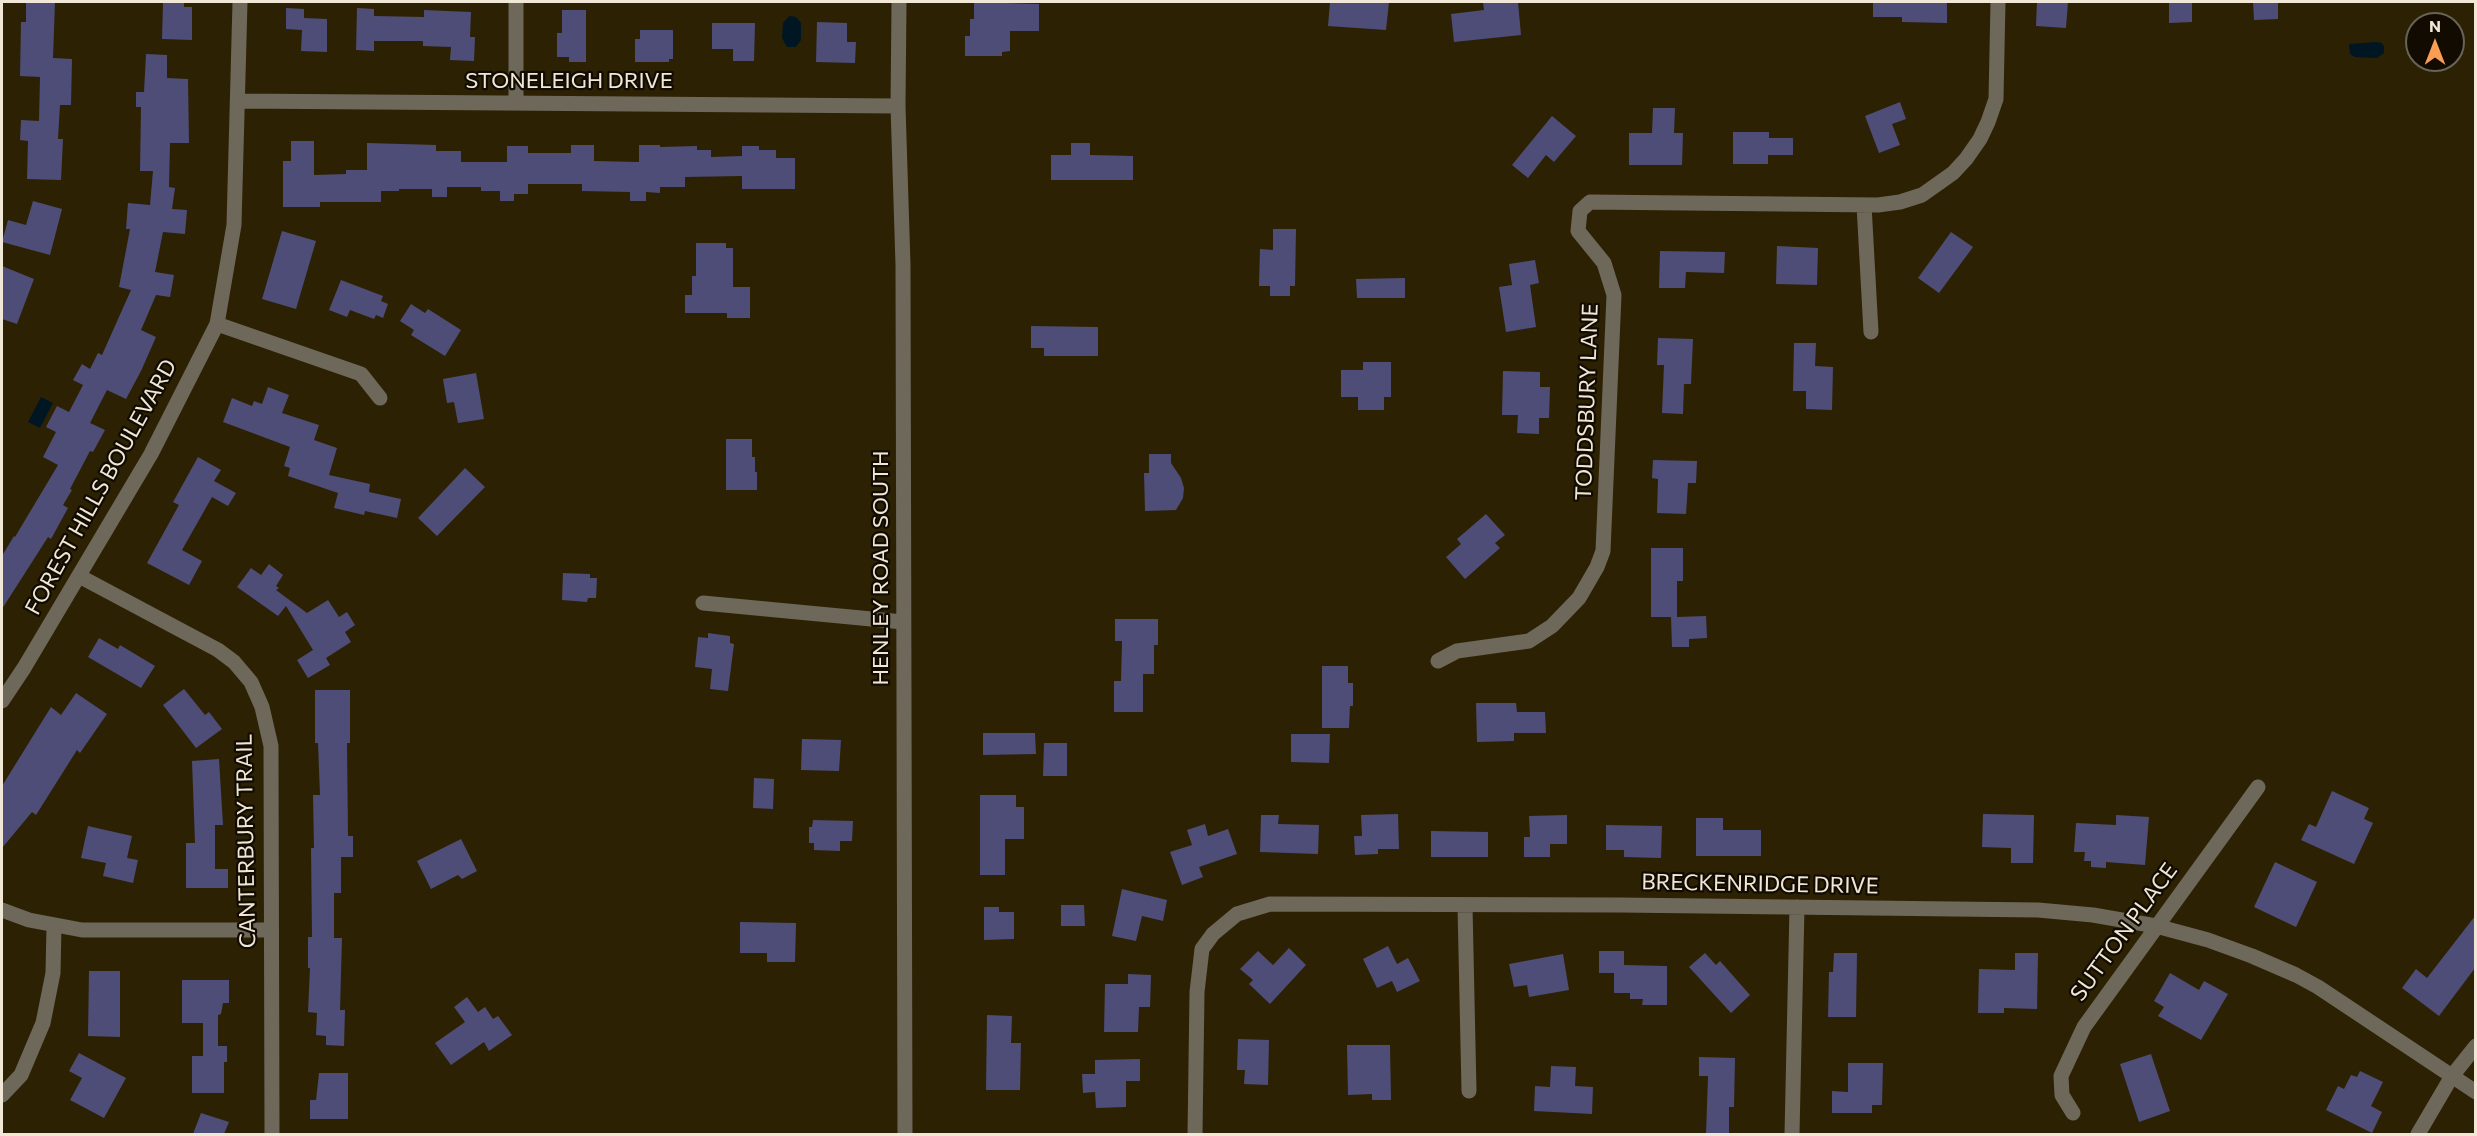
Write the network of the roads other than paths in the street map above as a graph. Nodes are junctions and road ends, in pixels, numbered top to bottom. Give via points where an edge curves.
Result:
1 (240, 2) edge
2 (516, 2) edge
3 (899, 2) edge
4 (1998, 2) edge
5 (239, 101) junction
6 (516, 103) junction
7 (898, 106) junction
8 (1864, 205) junction
9 (217, 324) junction
10 (1871, 332) dead end
11 (380, 398) dead end
12 (79, 576) junction
13 (703, 603) dead end
14 (903, 622) junction
15 (1438, 661) dead end
16 (2, 701) edge
17 (2258, 787) dead end
18 (1464, 906) junction
19 (1797, 907) junction
20 (2, 910) edge
21 (54, 926) junction
22 (2156, 926) junction
23 (271, 930) junction
24 (2475, 1046) edge
25 (2452, 1076) junction
26 (1468, 1091) dead end
27 (2475, 1092) edge
28 (2, 1095) edge
29 (2073, 1113) dead end
30 (272, 1134) edge
31 (905, 1134) edge
32 (1195, 1134) edge
33 (1792, 1134) edge
34 (2418, 1134) edge

1 - 5 street, FOREST HILLS BOULEVARD
2 - 6 street
3 - 7 street, HENLEY ROAD SOUTH
4 - 8 street, TODDSBURY LANE via 1996,99 1980,139 1966,159 1922,195 1900,202
5 - 6 street, STONELEIGH DRIVE
5 - 9 street, FOREST HILLS BOULEVARD via 234,225
6 - 7 street, STONELEIGH DRIVE
7 - 14 street, HENLEY ROAD SOUTH via 903,265
8 - 10 street
8 - 15 street, TODDSBURY LANE via 1590,202 1580,211 1578,231 1604,263 1614,295 1603,551 1580,598 1552,626 1528,641 1457,651
9 - 11 street via 361,374
9 - 12 street, FOREST HILLS BOULEVARD via 151,454
12 - 16 street, FOREST HILLS BOULEVARD
12 - 23 street, CANTERBURY TRAIL via 218,650 251,682 262,706 270,746
13 - 14 street
14 - 31 street, HENLEY ROAD SOUTH
17 - 22 street, SUTTON PLACE
18 - 19 street, BRECKENRIDGE DRIVE
18 - 26 street
18 - 32 street, BRECKENRIDGE DRIVE via 1270,904 1237,914 1223,924 1202,949 1199,970
19 - 22 street, BRECKENRIDGE DRIVE via 2038,910
19 - 33 street
20 - 21 street
21 - 23 street via 134,931
21 - 28 street via 53,973 43,1023 21,1075
22 - 25 street, BRECKENRIDGE DRIVE via 2208,940 2302,978
22 - 29 street, SUTTON PLACE via 2100,1002 2071,1050 2061,1076 2062,1095
23 - 30 street, CANTERBURY TRAIL
24 - 25 street
25 - 27 street, BRECKENRIDGE DRIVE
25 - 34 street

